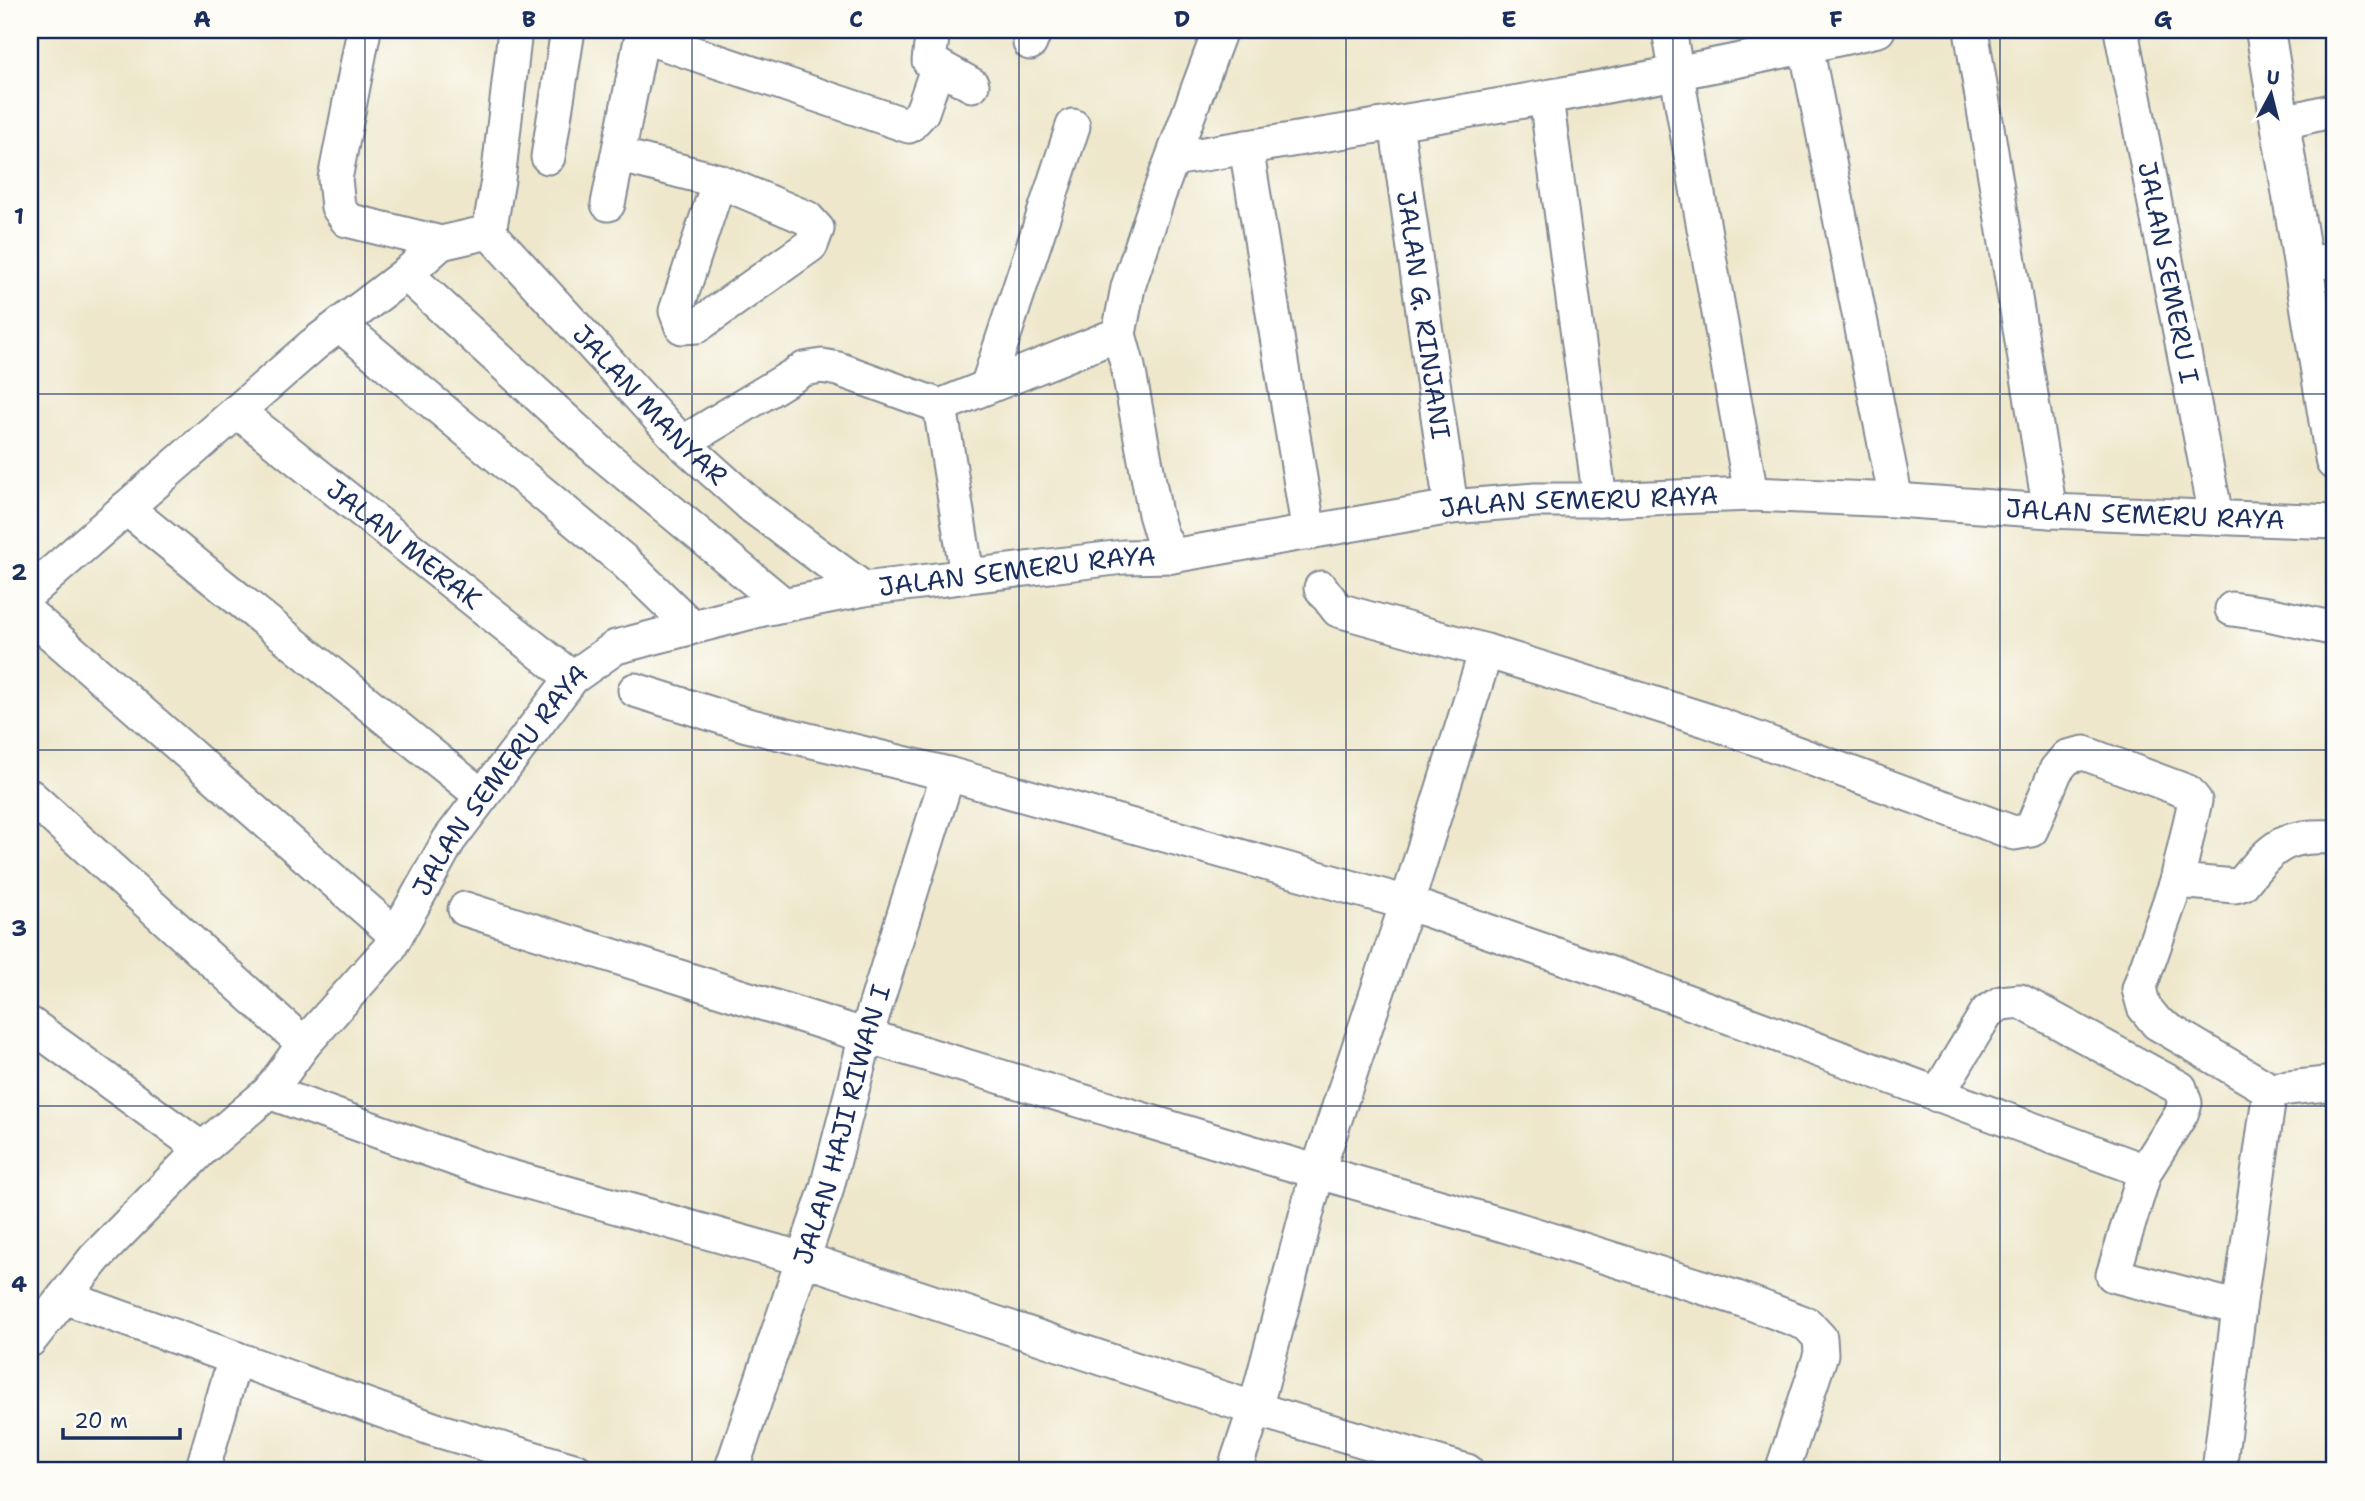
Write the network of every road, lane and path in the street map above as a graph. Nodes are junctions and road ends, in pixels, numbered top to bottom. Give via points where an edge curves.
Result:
1 (364, 30) edge
2 (514, 30) edge
3 (568, 30) edge
4 (933, 30) edge
5 (1668, 30) edge
6 (1878, 30) edge
7 (1971, 30) edge
8 (2121, 30) edge
9 (2265, 30) edge
10 (1214, 32) edge
11 (642, 33) edge
12 (1806, 46) junction
13 (938, 66) junction
14 (1674, 72) junction
15 (972, 85) dead end
16 (1546, 98) junction
17 (2335, 110) edge
18 (1395, 123) junction
19 (2280, 123) junction
20 (1073, 126) dead end
21 (1246, 148) junction
22 (618, 155) junction
23 (548, 157) dead end
24 (1173, 159) junction
25 (719, 181) junction
26 (608, 204) dead end
27 (489, 232) junction
28 (441, 243) junction
29 (2320, 262) edge
30 (406, 274) junction
31 (341, 326) junction
32 (1119, 334) junction
33 (987, 387) junction
34 (2331, 405) edge
35 (940, 406) junction
36 (237, 411) junction
37 (682, 443) junction
38 (2335, 461) edge
39 (1751, 494) junction
40 (1600, 500) junction
41 (1896, 500) junction
42 (1451, 507) junction
43 (126, 508) junction
44 (2050, 511) junction
45 (2216, 516) junction
46 (2335, 522) edge
47 (1308, 533) junction
48 (1172, 556) junction
49 (967, 575) junction
50 (1321, 588) dead end
51 (864, 589) junction
52 (30, 592) edge
53 (784, 605) junction
54 (2232, 609) dead end
55 (30, 615) edge
56 (692, 627) junction
57 (2335, 629) edge
58 (1486, 651) junction
59 (572, 678) junction
60 (635, 690) dead end
61 (948, 774) junction
62 (30, 796) edge
63 (482, 796) junction
64 (2335, 837) edge
65 (2178, 881) junction
66 (1407, 902) junction
67 (465, 909) dead end
68 (396, 935) junction
69 (30, 1024) edge
70 (866, 1036) junction
71 (304, 1044) junction
72 (2335, 1083) edge
73 (2270, 1090) junction
74 (269, 1092) junction
75 (1937, 1095) junction
76 (202, 1149) junction
77 (1318, 1170) junction
78 (2145, 1171) junction
79 (803, 1259) junction
80 (64, 1297) junction
81 (2239, 1308) junction
82 (30, 1340) edge
83 (235, 1358) junction
84 (1255, 1409) junction
85 (202, 1471) edge
86 (577, 1471) edge
87 (731, 1471) edge
88 (1234, 1471) edge
89 (1467, 1471) edge
90 (1782, 1471) edge
91 (2219, 1471) edge

1 - 28 street via 335,179 338,207 347,220
2 - 27 street
3 - 23 street
4 - 13 street via 929,61
5 - 14 street
6 - 12 street
7 - 44 street
8 - 45 street, JALAN SEMERU I
9 - 19 street
10 - 24 street
11 - 13 street via 909,126 922,112
11 - 22 street
12 - 14 street
12 - 41 street
13 - 15 street
14 - 16 street
14 - 39 street
16 - 18 street
16 - 40 street
17 - 19 street
18 - 21 street
18 - 42 street, JALAN G. RINJANI
19 - 29 street
20 - 33 street
21 - 24 street
21 - 47 street
22 - 25 street
22 - 26 street
24 - 32 street via 1128,287
25 - 25 street via 807,218 817,229 811,246 697,326 682,327 676,311
27 - 28 street
27 - 37 street, JALAN MANYAR
28 - 30 street
29 - 34 street
30 - 31 street
30 - 53 street via 601,453
31 - 36 street
31 - 56 street via 624,561
32 - 33 street
32 - 48 street via 1155,514
33 - 35 street
34 - 38 street
35 - 37 street via 822,366 804,369
35 - 49 street
36 - 43 street
36 - 59 street, JALAN MERAK
37 - 51 street, JALAN MANYAR via 753,507
39 - 40 street, JALAN SEMERU RAYA
39 - 41 street, JALAN SEMERU RAYA
40 - 42 street, JALAN SEMERU RAYA
41 - 44 street, JALAN SEMERU RAYA
42 - 47 street, JALAN SEMERU RAYA
43 - 52 street
43 - 63 street
44 - 45 street, JALAN SEMERU RAYA
45 - 46 street, JALAN SEMERU RAYA
47 - 48 street, JALAN SEMERU RAYA
48 - 49 street, JALAN SEMERU RAYA
49 - 51 street, JALAN SEMERU RAYA
50 - 58 street via 1338,610
51 - 53 street, JALAN SEMERU RAYA
53 - 56 street, JALAN SEMERU RAYA
54 - 57 street
55 - 68 street
56 - 59 street, JALAN SEMERU RAYA via 616,647
58 - 65 street via 1706,720 2014,833 2031,830 2056,770 2067,757 2084,753 2188,792 2195,801
58 - 66 street
59 - 63 street, JALAN SEMERU RAYA
60 - 61 street via 747,726
61 - 66 street
61 - 70 street, JALAN HAJI RIWAN I
62 - 71 street
63 - 68 street, JALAN SEMERU RAYA via 449,840
64 - 65 street via 2292,839 2277,845 2235,886
65 - 73 street via 2139,989 2144,1007 2157,1023
66 - 75 street
66 - 77 street
67 - 70 street
68 - 71 street, JALAN SEMERU RAYA via 388,950
69 - 76 street
70 - 77 street
70 - 79 street, JALAN HAJI RIWAN I via 827,1191
71 - 74 street, JALAN SEMERU RAYA
72 - 73 street
73 - 81 street
74 - 76 street, JALAN SEMERU RAYA
74 - 79 street via 489,1171
75 - 78 street
75 - 78 street via 1987,1012 2001,1003 2020,1001 2180,1088 2185,1102 2181,1115
76 - 80 street, JALAN SEMERU RAYA via 95,1258
77 - 84 street
77 - 90 street via 1737,1298 1807,1324 1820,1338 1821,1354
78 - 81 street via 2113,1275
79 - 84 street
79 - 87 street, JALAN HAJI RIWAN I
80 - 82 street, JALAN SEMERU RAYA
80 - 83 street
81 - 91 street
83 - 85 street
83 - 86 street via 433,1429
84 - 88 street
84 - 89 street

